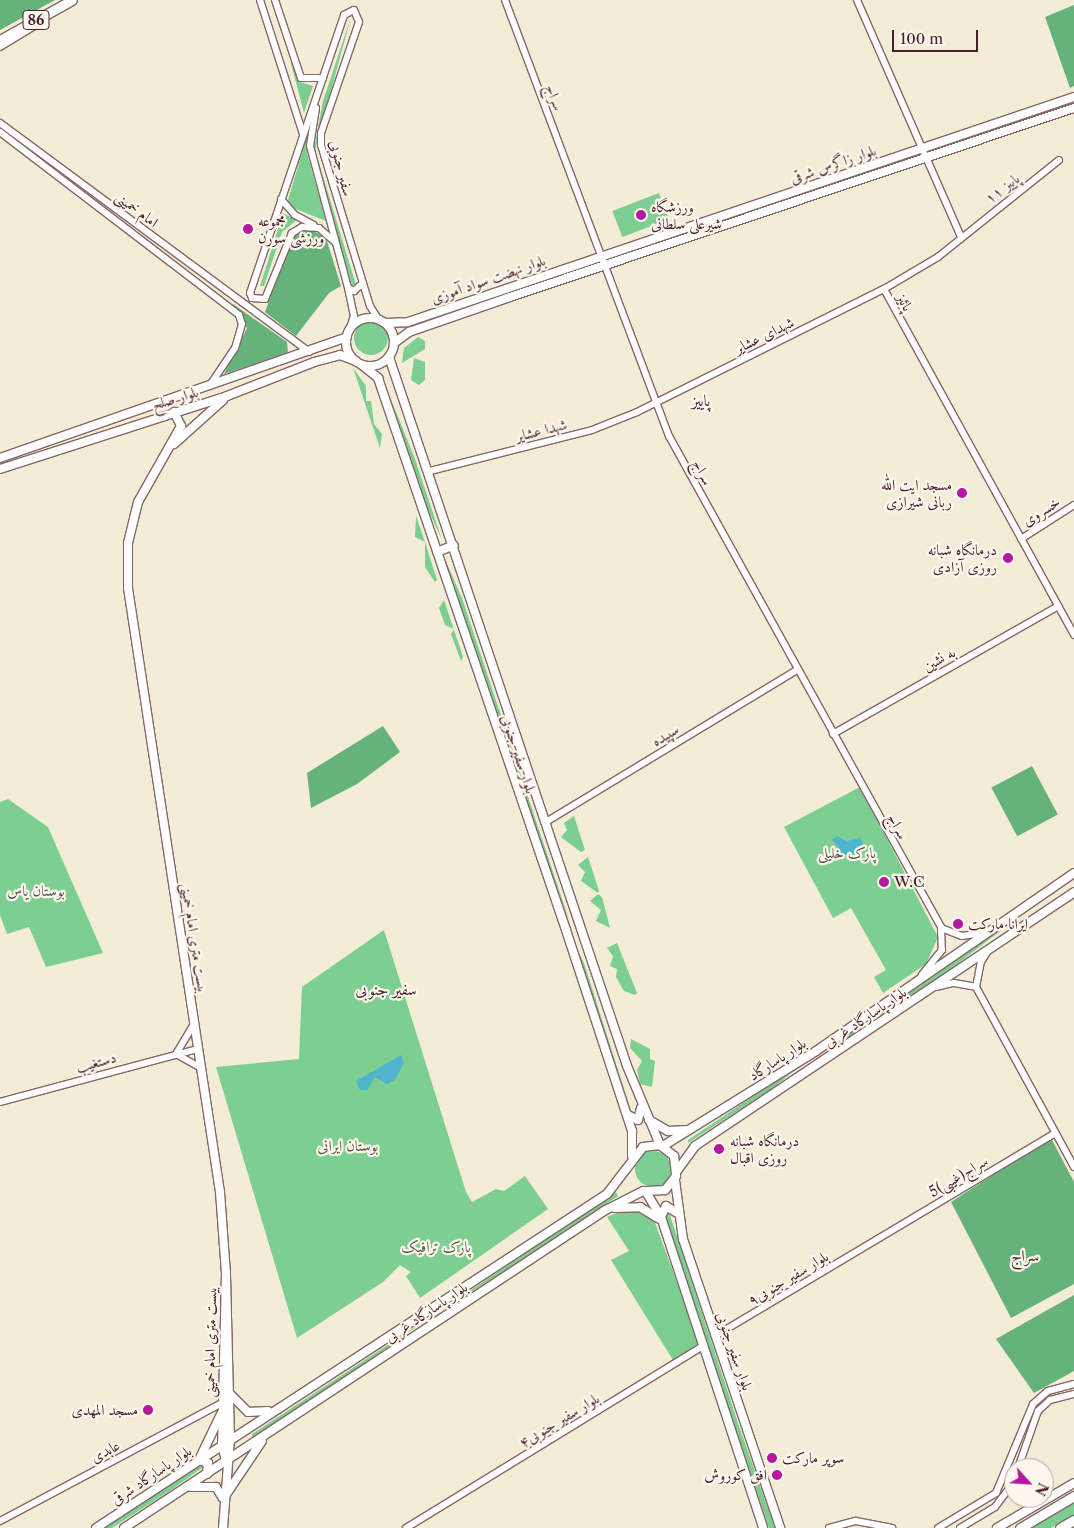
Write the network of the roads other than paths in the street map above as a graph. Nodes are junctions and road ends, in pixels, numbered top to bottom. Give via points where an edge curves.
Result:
1 (72, 0) edge
2 (260, 0) edge
3 (275, 0) edge
4 (505, 0) edge
5 (857, 0) edge
6 (63, 5) junction
7 (0, 40) edge
8 (0, 47) edge
9 (293, 55) junction
10 (281, 59) junction
11 (323, 78) junction
12 (318, 92) junction
13 (1074, 97) edge
14 (1074, 108) edge
15 (0, 123) edge
16 (0, 132) edge
17 (964, 133) junction
18 (303, 134) junction
19 (968, 144) junction
20 (921, 148) junction
21 (925, 158) junction
22 (1059, 160) dead end
23 (872, 165) junction
24 (875, 176) junction
25 (281, 199) junction
26 (741, 210) junction
27 (744, 220) junction
28 (319, 228) junction
29 (960, 235) junction
30 (335, 242) junction
31 (600, 256) junction
32 (604, 267) junction
33 (200, 272) junction
34 (195, 279) junction
35 (363, 283) junction
36 (348, 288) junction
37 (884, 289) junction
38 (427, 316) junction
39 (382, 321) junction
40 (429, 325) junction
41 (348, 335) junction
42 (394, 343) junction
43 (310, 352) junction
44 (389, 357) junction
45 (359, 363) junction
46 (209, 386) junction
47 (397, 387) junction
48 (382, 392) junction
49 (227, 396) junction
50 (655, 403) junction
51 (174, 412) junction
52 (171, 448) junction
53 (0, 458) edge
54 (1, 466) edge
55 (430, 471) junction
56 (1074, 505) edge
57 (1021, 539) junction
58 (454, 545) junction
59 (437, 552) junction
60 (1058, 606) junction
61 (1074, 635) edge
62 (797, 670) junction
63 (832, 734) junction
64 (546, 822) junction
65 (1074, 873) edge
66 (1074, 892) edge
67 (1038, 896) junction
68 (1047, 909) junction
69 (580, 924) junction
70 (941, 927) junction
71 (566, 930) junction
72 (983, 933) junction
73 (995, 944) junction
74 (921, 976) junction
75 (934, 987) junction
76 (976, 987) junction
77 (194, 1024) junction
78 (198, 1049) junction
79 (816, 1051) junction
80 (176, 1054) junction
81 (824, 1061) junction
82 (201, 1068) junction
83 (640, 1099) junction
84 (0, 1102) edge
85 (625, 1111) junction
86 (646, 1117) junction
87 (698, 1128) junction
88 (691, 1133) junction
89 (1055, 1133) junction
90 (661, 1146) junction
91 (696, 1146) junction
92 (630, 1162) junction
93 (1074, 1167) edge
94 (677, 1171) junction
95 (675, 1180) junction
96 (644, 1191) junction
97 (604, 1212) junction
98 (677, 1213) junction
99 (662, 1221) junction
100 (873, 1242) joint
101 (226, 1273) junction
102 (429, 1309) junction
103 (436, 1321) junction
104 (715, 1336) junction
105 (701, 1347) junction
106 (1074, 1384) edge
107 (230, 1394) junction
108 (1074, 1394) edge
109 (222, 1403) junction
110 (277, 1409) junction
111 (222, 1412) junction
112 (252, 1424) junction
113 (268, 1434) junction
114 (230, 1439) junction
115 (259, 1440) junction
116 (222, 1444) junction
117 (1022, 1458) edge
118 (199, 1460) junction
119 (226, 1461) junction
120 (207, 1474) junction
121 (1074, 1483) edge
122 (187, 1487) junction
123 (1004, 1495) edge
124 (1074, 1496) edge
125 (988, 1499) junction
126 (223, 1500) junction
127 (994, 1508) junction
128 (1074, 1520) edge
129 (0, 1521) edge
130 (781, 1527) edge
131 (96, 1528) edge
132 (124, 1528) edge
133 (223, 1528) edge
134 (406, 1528) edge
135 (763, 1528) edge
136 (829, 1528) edge
137 (892, 1528) edge
138 (938, 1528) edge
139 (960, 1528) edge
140 (997, 1528) edge
141 (1020, 1528) edge
142 (1060, 1528) edge

1 - 6 highway, 86
2 - 10 street
3 - 9 street
4 - 31 street, سراج
5 - 20 street
6 - 7 highway, 86
6 - 8 street
9 - 10 street
9 - 11 street via 301,78
10 - 18 street
11 - 12 street
11 - 35 street, سفیر جنوبی via 344,15 354,10 359,22 321,133
12 - 18 street
12 - 30 street, سفیر جنوبی via 310,146
13 - 17 main road, بلوار زاگرس شرقی
14 - 19 main road, بلوار زاگرس شرقی
15 - 33 street, امام خمینی
16 - 34 street, امام خمینی
17 - 19 main road
17 - 20 main road, بلوار زاگرس شرقی
18 - 25 street
19 - 21 main road, بلوار زاگرس شرقی
20 - 21 street
20 - 23 main road, بلوار زاگرس شرقی
21 - 24 main road, بلوار زاگرس شرقی
21 - 29 street
22 - 29 street, پاییز ۱۱
23 - 24 main road
23 - 26 main road, بلوار زاگرس شرقی
24 - 27 main road, بلوار زاگرس شرقی
25 - 28 street via 295,215
25 - 28 street via 250,293 258,301 265,299 292,234 302,227
26 - 27 main road
26 - 31 main road, بلوار زاگرس شرقی
27 - 32 main road, بلوار زاگرس شرقی
28 - 30 street
29 - 37 street, پائیز via 938,257
30 - 36 street, سفیر جنوبی
31 - 32 street, سراج
31 - 38 main road, بلوار نهضت سواد آموزی
32 - 40 main road, بلوار نهضت سواد آموزی
32 - 50 street, سراج
33 - 34 street
33 - 43 street, امام خمینی
34 - 46 street, امام خمینی via 239,315 242,324 235,348
35 - 36 street via 354,291
35 - 39 street, سفیر جنوبی
36 - 41 street, سفیر جنوبی via 354,316
37 - 50 street, شهدای عشایر
37 - 57 street, پائیز
38 - 39 main road, بلوار نهضت سواد آموزی
38 - 40 main road
39 - 41 main road via 363,319
39 - 42 main road
40 - 42 main road, بلوار نهضت سواد آموزی
41 - 43 main road, بلوار صلح
41 - 45 main road via 347,349
42 - 44 main road
43 - 46 main road, بلوار صلح
44 - 45 main road via 377,365
44 - 47 main road, بلوار سفیر جنوبی
45 - 48 main road, بلوار سفیر جنوبی via 378,378
45 - 49 main road, بلوار صلح via 340,355 266,377
46 - 53 main road, بلوار صلح
47 - 48 main road
47 - 55 main road, بلوار سفیر جنوبی
48 - 59 main road, بلوار سفیر جنوبی
49 - 51 main road, بلوار صلح
49 - 52 main road
50 - 55 street, شهدا عشایر via 592,430
50 - 62 street, سراج
51 - 52 main road via 182,420
51 - 54 main road, بلوار صلح
52 - 77 main road, بیست متری امام خمینی via 138,502 128,543 128,588
55 - 58 main road, بلوار سفیر جنوبی
56 - 57 street, خسروى
57 - 60 street, پائیز
58 - 59 main road
58 - 64 main road, بلوار سفیر جنوبی
59 - 71 main road, بلوار سفیر جنوبی
60 - 61 street, پائیز
60 - 63 street, به نشین
62 - 63 street, سراج
62 - 64 street, سپیده
63 - 70 street, سراج
64 - 69 main road, بلوار سفیر جنوبی
65 - 67 main road
66 - 68 main road, بلوار پاسارگاد غربی
67 - 68 main road
67 - 72 main road
68 - 73 main road, بلوار پاسارگاد غربی
69 - 71 main road
69 - 83 main road, بلوار سفیر جنوبی
70 - 72 street via 962,936
70 - 74 street via 942,950
71 - 85 main road, بلوار سفیر جنوبی
72 - 74 main road, بلوار پاسارگاد
73 - 75 main road, بلوار پاسارگاد غربی
73 - 76 street via 981,962
74 - 79 main road, بلوار پاسارگاد
75 - 76 street via 954,983
75 - 81 main road, بلوار پاسارگاد غربی
76 - 89 street
77 - 78 main road, بیست متری امام خمینی
77 - 80 street
78 - 80 street, دستغیب
78 - 82 main road, بیست متری امام خمینی
79 - 81 main road
79 - 87 main road, بلوار پاسارگاد
80 - 82 street
80 - 84 street, دستغیب
81 - 91 main road, بلوار پاسارگاد غربی
82 - 101 main road, بیست متری امام خمینی via 220,1192
83 - 85 main road via 638,1120
83 - 86 main road, بلوار سفیر جنوبی
85 - 92 main road, بلوار سفیر جنوبی via 633,1139
86 - 87 main road via 668,1131
86 - 90 main road, بلوار سفیر جنوبی
87 - 88 main road, بلوار پاسارگاد
88 - 90 main road, بلوار پاسارگاد
88 - 91 main road via 685,1142
89 - 93 street
89 - 100 street, 5سراج(غیبی)
90 - 92 main road, بلوار پاسارگاد غربی via 643,1147
90 - 94 main road, بلوار سفیر جنوبی via 674,1156
91 - 94 main road, بلوار پاسارگاد غربی
92 - 102 main road, بلوار پاسارگاد غربی via 607,1194
94 - 95 main road, بلوار سفیر جنوبی
95 - 96 main road, بلوار پاسارگاد غربی via 659,1192
95 - 98 main road, بلوار سفیر جنوبی
96 - 97 main road, بلوار پاسارگاد غربی
96 - 99 main road, بلوار سفیر جنوبی
97 - 99 main road via 640,1207
97 - 103 main road, بلوار پاسارگاد غربی
98 - 99 main road via 666,1206
98 - 104 main road, بلوار سفیر جنوبی
99 - 105 main road, بلوار سفیر جنوبی
100 - 104 street, بلوار سفیر جنوبی۹
101 - 107 main road via 230,1295
101 - 109 main road, بیست متری امام خمینی
102 - 103 main road
102 - 110 main road, بلوار پاسارگاد غربی
103 - 113 main road, بلوار پاسارگاد غربی
104 - 130 main road, بلوار سفیر جنوبی
105 - 134 street, بلوار سفیر جنوبی۴
105 - 135 main road, بلوار سفیر جنوبی
106 - 125 street via 1048,1392 1033,1404 1003,1483
107 - 110 main road via 248,1412
107 - 114 main road
108 - 117 street via 1050,1400 1038,1412
109 - 111 main road, بیست متری امام خمینی
109 - 129 street, عابدی
110 - 112 main road, بلوار پاسارگاد غربی
111 - 116 main road, بیست متری امام خمینی
111 - 118 main road
112 - 114 main road, بلوار پاسارگاد غربی
112 - 115 main road via 248,1438
113 - 115 main road, بلوار پاسارگاد غربی
113 - 126 main road via 244,1464
114 - 116 main road, بلوار پاسارگاد غربی
114 - 119 main road
115 - 119 main road, بلوار پاسارگاد غربی
116 - 118 main road, بلوار پاسارگاد شرقی
116 - 119 main road, بیست متری امام خمینی
118 - 120 main road via 208,1463
118 - 131 main road, بلوار پاسارگاد شرقی
119 - 120 main road, بلوار پاسارگاد شرقی
119 - 126 main road
120 - 122 main road, بلوار پاسارگاد شرقی
121 - 140 main road
122 - 126 main road via 216,1487
122 - 132 main road, بلوار پاسارگاد شرقی
123 - 127 street
124 - 141 highway
125 - 127 street
125 - 138 street
126 - 133 main road
127 - 139 street
128 - 142 highway
136 - 137 street via 856,1520

